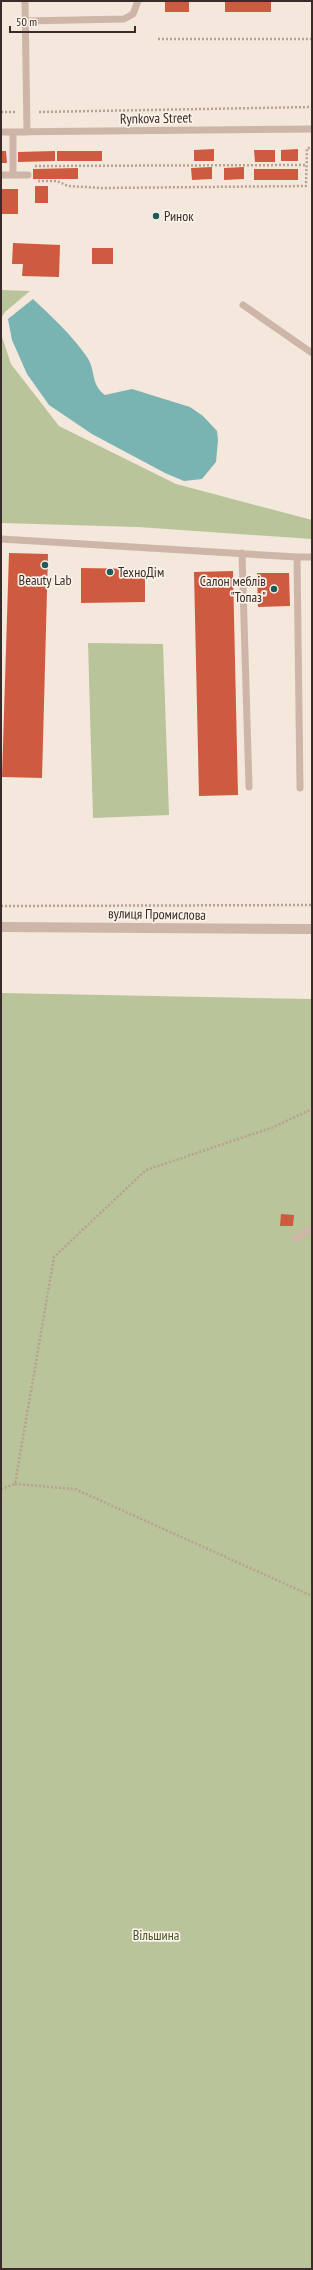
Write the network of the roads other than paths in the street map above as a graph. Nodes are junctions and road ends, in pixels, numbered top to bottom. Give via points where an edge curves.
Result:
1 (25, 1) edge
2 (138, 1) edge
3 (25, 20) junction
4 (312, 128) edge
5 (1, 132) edge
6 (13, 132) junction
7 (27, 132) junction
8 (1, 175) edge
9 (13, 175) junction
10 (28, 175) dead end
11 (243, 305) dead end
12 (312, 353) edge
13 (1, 539) edge
14 (242, 553) junction
15 (297, 557) junction
16 (312, 558) edge
17 (249, 787) dead end
18 (300, 788) dead end
19 (1, 927) edge
20 (312, 929) edge
21 (312, 1228) edge
22 (295, 1239) dead end

1 - 3 lane
2 - 3 lane via 133,14 124,19
3 - 7 lane
4 - 7 lane, Rynkova Street
5 - 6 lane, Rynkova Street
6 - 7 lane, Rynkova Street
6 - 9 lane
8 - 9 lane
9 - 10 lane
11 - 12 lane
13 - 14 lane
14 - 15 lane
14 - 17 lane
15 - 16 lane
15 - 18 lane
19 - 20 street, вулиця Промислова
21 - 22 lane

